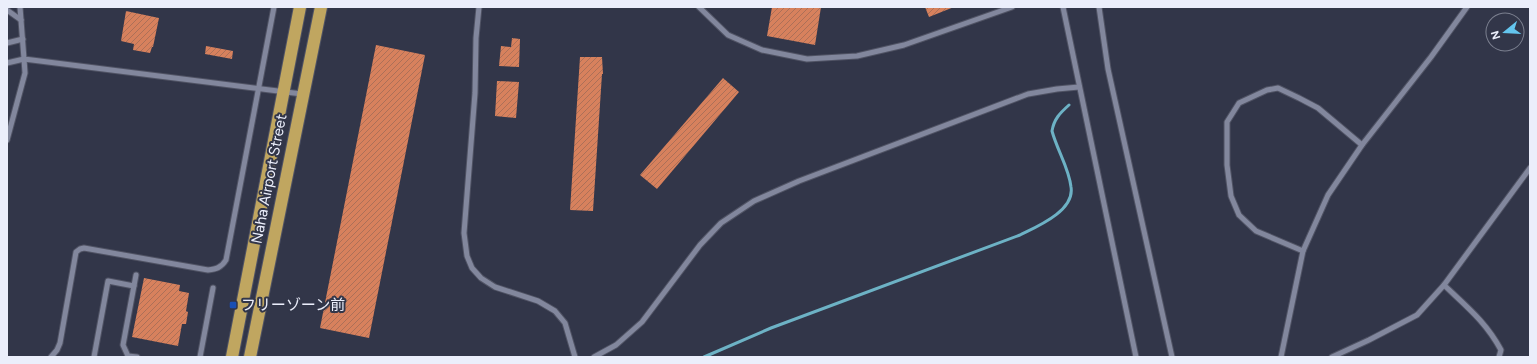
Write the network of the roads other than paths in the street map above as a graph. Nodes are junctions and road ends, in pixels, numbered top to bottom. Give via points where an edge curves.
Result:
1 (20, 7) edge
2 (274, 7) edge
3 (300, 7) edge
4 (321, 7) edge
5 (479, 7) edge
6 (699, 7) edge
7 (1012, 7) edge
8 (1063, 7) edge
9 (1099, 7) edge
10 (1467, 7) edge
11 (7, 10) edge
12 (21, 20) junction
13 (23, 39) junction
14 (7, 43) edge
15 (24, 59) junction
16 (7, 63) edge
17 (1079, 87) junction
18 (259, 88) junction
19 (284, 91) junction
20 (302, 94) junction
21 (7, 140) edge
22 (1362, 145) junction
23 (1530, 168) edge
24 (1302, 251) junction
25 (136, 275) dead end
26 (1444, 285) junction
27 (134, 286) junction
28 (213, 288) dead end
29 (127, 356) edge
30 (51, 357) edge
31 (94, 357) edge
32 (137, 357) edge
33 (200, 357) edge
34 (232, 357) edge
35 (250, 357) edge
36 (575, 357) edge
37 (594, 357) edge
38 (1136, 357) edge
39 (1172, 357) edge
40 (1281, 357) edge
41 (1332, 357) edge
42 (1499, 357) edge

1 - 12 lane
2 - 18 lane
3 - 19 highway, Naha Airport Street
4 - 20 highway, Naha Airport Street
5 - 36 lane via 464,233 467,256 472,268 481,278 495,287 538,301 554,311 565,323
6 - 7 lane via 728,35 762,50 807,59 857,56 904,45
8 - 17 lane
9 - 39 lane via 1108,69
10 - 22 lane
11 - 12 lane
12 - 13 lane
13 - 14 lane
13 - 15 lane
15 - 16 lane
15 - 18 lane
15 - 21 lane via 25,73
17 - 37 lane via 1028,94 799,181 754,201 720,223 700,245 642,322 616,345
17 - 38 lane
18 - 19 lane
18 - 30 lane via 223,265 208,270 80,249 76,252 60,343
19 - 20 lane
19 - 34 highway, Naha Airport Street
20 - 35 highway, Naha Airport Street
22 - 24 lane via 1328,195
22 - 24 lane via 1318,108 1278,88 1267,90 1239,103 1227,122 1227,165 1231,196 1239,215 1256,231
23 - 26 lane
24 - 40 lane
25 - 27 lane
26 - 41 lane via 1417,315
26 - 42 lane via 1493,335 1502,350
27 - 29 lane via 123,345
27 - 31 lane via 108,281
28 - 33 lane
29 - 32 lane

